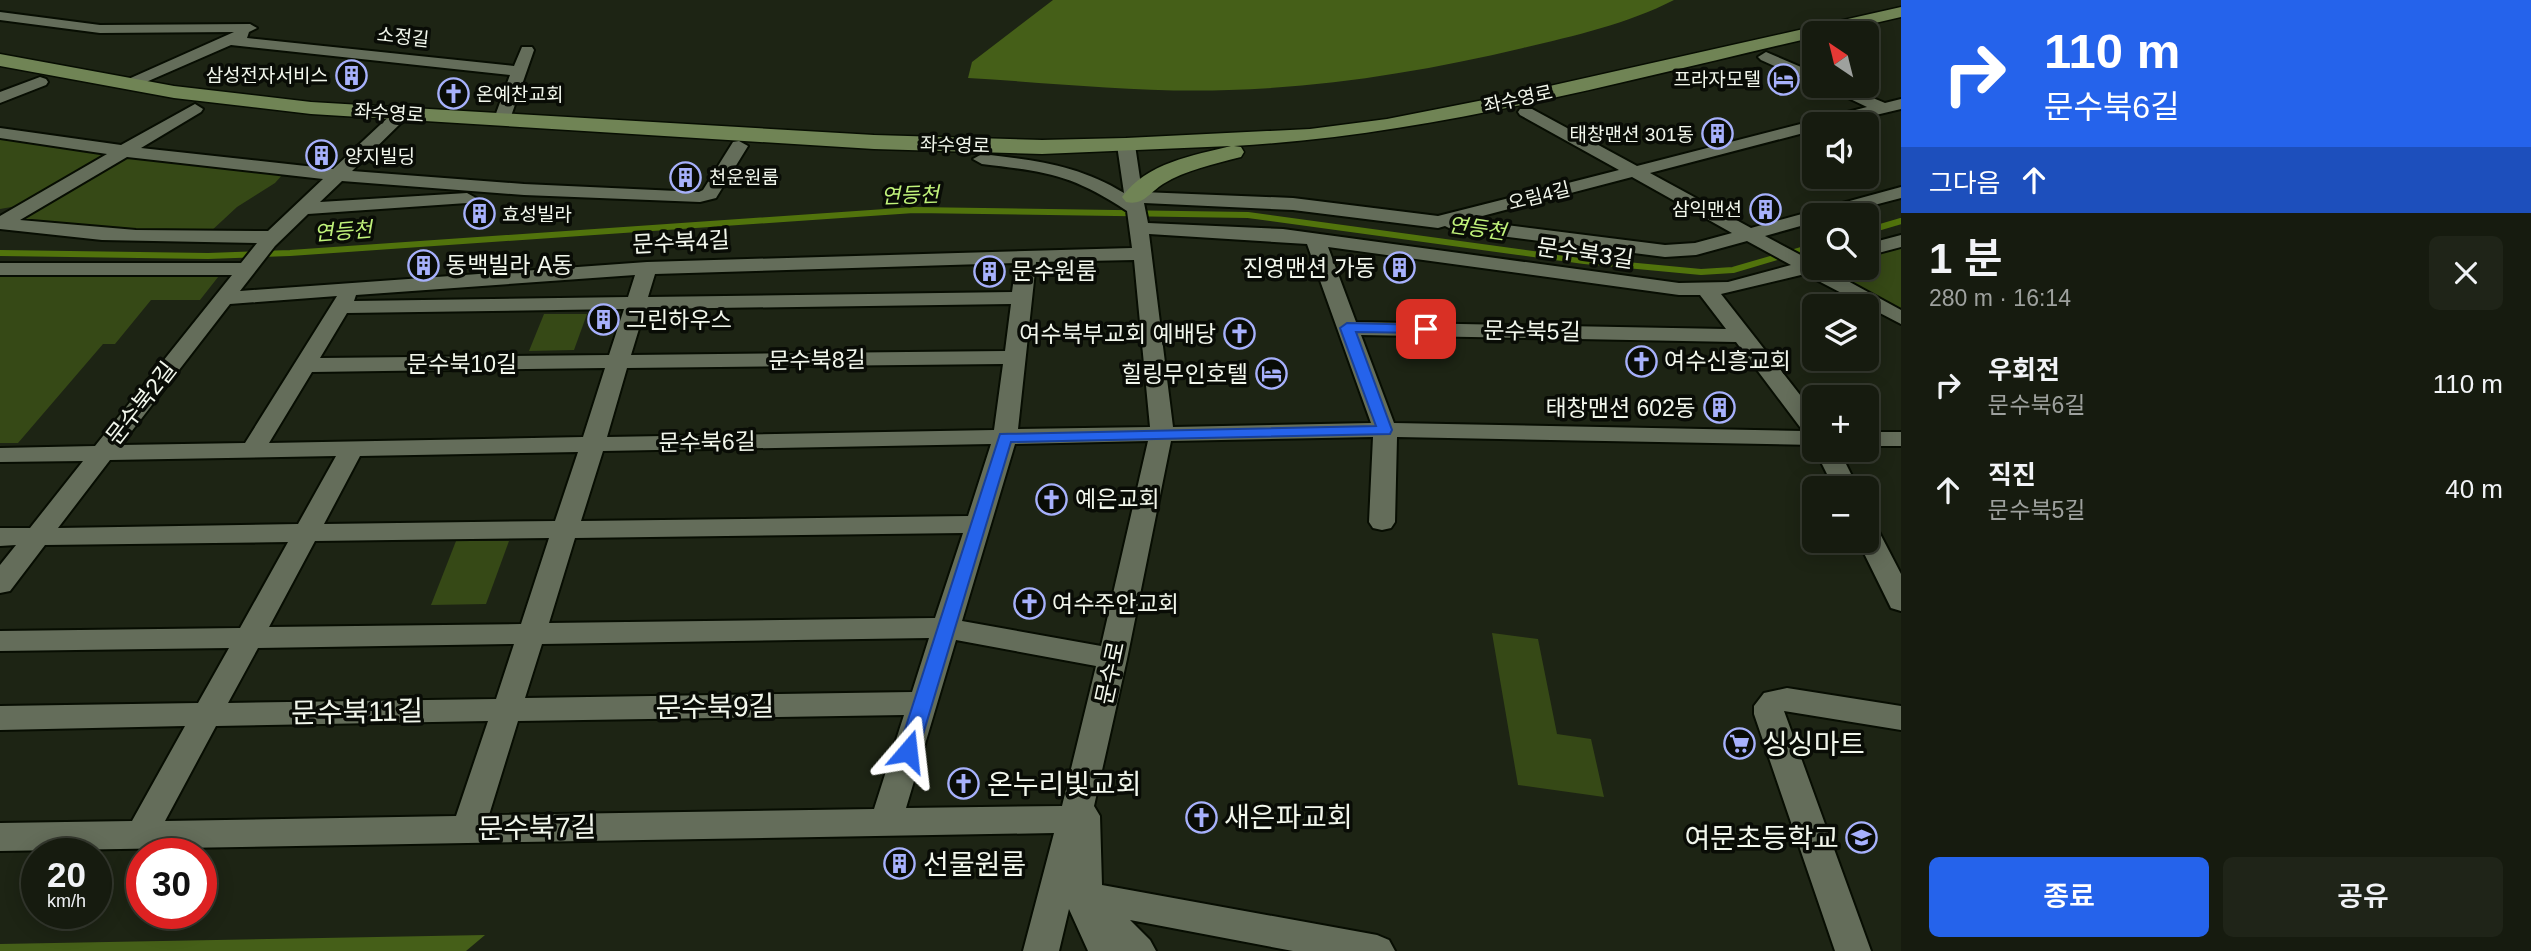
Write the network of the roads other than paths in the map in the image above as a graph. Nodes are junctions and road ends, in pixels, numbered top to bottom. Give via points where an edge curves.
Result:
1 (1901, 12) edge
2 (0, 16) edge
3 (1901, 24) edge
4 (1880, 29) edge
5 (229, 40) junction
6 (1802, 48) edge
7 (527, 50) dead end
8 (1766, 57) junction
9 (0, 60) edge
10 (520, 71) junction
11 (1802, 73) edge
12 (0, 74) edge
13 (40, 82) junction
14 (130, 84) junction
15 (0, 98) edge
16 (1859, 98) edge
17 (1901, 104) edge
18 (1882, 108) junction
19 (195, 109) junction
20 (1526, 112) junction
21 (1867, 112) edge
22 (303, 114) junction
23 (1901, 116) edge
24 (502, 119) junction
25 (394, 121) junction
26 (1802, 129) edge
27 (0, 133) edge
28 (739, 146) junction
29 (1204, 148) junction
30 (1127, 151) junction
31 (122, 152) junction
32 (1233, 152) junction
33 (982, 159) junction
34 (1634, 172) junction
35 (336, 176) junction
36 (1901, 192) edge
37 (557, 193) junction
38 (1862, 203) edge
39 (300, 209) junction
40 (1136, 211) junction
41 (1802, 220) edge
42 (1438, 222) junction
43 (1, 223) edge
44 (1749, 234) junction
45 (270, 240) junction
46 (1316, 241) junction
47 (1901, 241) edge
48 (1879, 247) edge
49 (1143, 254) junction
50 (1027, 256) junction
51 (1802, 261) edge
52 (647, 268) junction
53 (245, 269) junction
54 (1802, 269) edge
55 (0, 270) edge
56 (1835, 280) edge
57 (1707, 290) junction
58 (223, 298) junction
59 (345, 298) junction
60 (1021, 298) junction
61 (638, 304) junction
62 (1901, 318) edge
63 (1347, 328) junction
64 (1742, 336) junction
65 (1015, 357) junction
66 (619, 363) junction
67 (305, 365) junction
68 (1802, 413) edge
69 (1385, 430) junction
70 (1161, 434) junction
71 (1005, 437) junction
72 (1802, 438) edge
73 (1879, 439) edge
74 (1901, 439) edge
75 (593, 444) junction
76 (352, 449) junction
77 (253, 450) junction
78 (102, 453) junction
79 (0, 455) edge
80 (1382, 522) dead end
81 (980, 524) junction
82 (565, 529) junction
83 (306, 533) junction
84 (37, 536) junction
85 (0, 537) edge
86 (1877, 553) edge
87 (0, 583) edge
88 (1901, 601) edge
89 (948, 628) junction
90 (531, 634) junction
91 (249, 637) junction
92 (0, 640) edge
93 (1113, 659) junction
94 (923, 703) junction
95 (506, 710) junction
96 (207, 715) junction
97 (0, 718) edge
98 (1901, 718) edge
99 (1084, 787) junction
100 (1074, 818) junction
101 (886, 822) junction
102 (468, 829) junction
103 (141, 835) junction
104 (0, 837) edge
105 (1083, 896) junction
106 (1041, 951) edge
107 (1106, 951) edge
108 (1138, 951) edge
109 (1377, 951) edge
110 (1853, 951) edge

1 - 29 main road, 좌수영로 via 1456,113
2 - 5 street via 100,29 257,28
3 - 4 main road
5 - 10 street, 소정길
5 - 14 street
6 - 8 main road, 좌수영로
7 - 10 street
8 - 11 street
8 - 20 main road, 좌수영로
9 - 14 main road, 좌수영로
10 - 24 street
12 - 13 main road, 좌수영로
13 - 15 street
13 - 19 main road, 좌수영로
14 - 22 main road, 좌수영로
16 - 18 street
17 - 18 street, 오림4길
18 - 21 street, 오림4길
18 - 23 street
19 - 22 main road, 좌수영로
19 - 31 street
20 - 32 main road, 좌수영로 via 1368,140
20 - 34 street
22 - 25 main road, 좌수영로
24 - 25 main road, 좌수영로
24 - 30 main road, 좌수영로 via 874,142
25 - 28 main road, 좌수영로
25 - 35 street
26 - 34 street, 오림4길
27 - 31 street
28 - 33 main road, 좌수영로
28 - 37 street via 710,194 703,197
29 - 30 main road, 좌수영로
29 - 32 main road, 좌수영로
30 - 33 main road, 좌수영로
30 - 40 street, 문수로
31 - 35 street
31 - 43 street
32 - 40 main road via 1158,178 1140,190
33 - 40 street via 1071,173 1097,184
34 - 42 street, 오림4길
34 - 44 street
35 - 37 street
35 - 39 street
36 - 38 street
37 - 39 street
39 - 45 street
40 - 42 street, 오림4길 via 1293,204
40 - 46 street, 문수북3길
40 - 49 street, 문수로
41 - 44 street
42 - 44 street via 1656,250 1688,250
43 - 45 street via 77,233
44 - 51 street
45 - 53 street, 문수북2길
46 - 57 street, 문수북3길 via 1622,283
46 - 63 street
47 - 48 street
49 - 50 street, 문수북4길
49 - 70 street, 문수로
50 - 52 street, 문수북4길
50 - 60 street
52 - 59 street, 문수북4길
52 - 61 street
53 - 55 street
53 - 58 street, 문수북2길
54 - 57 street, 문수북3길
56 - 62 street
57 - 64 street
58 - 59 street, 문수북4길
58 - 78 street, 문수북2길
59 - 61 street
59 - 67 street
60 - 61 street
60 - 65 street
61 - 66 street
63 - 64 street, 문수북5길
63 - 69 street
64 - 68 street
65 - 66 street, 문수북8길
65 - 71 street
66 - 67 street, 문수북10길
66 - 75 street
67 - 77 street
69 - 70 street
69 - 72 street
69 - 80 street
70 - 71 street, 문수북6길
70 - 93 street, 문수로
71 - 75 street, 문수북6길
71 - 81 street
73 - 74 street
75 - 76 street, 문수북6길
75 - 82 street
76 - 77 street, 문수북6길
76 - 83 street
77 - 78 street, 문수북6길
78 - 79 street, 문수북6길
78 - 84 street, 문수북2길
81 - 82 street
81 - 89 street
82 - 83 street
82 - 90 street
83 - 84 street
83 - 91 street
84 - 85 street
84 - 87 street, 문수북2길
86 - 88 street
89 - 90 street
89 - 93 street
89 - 94 street
90 - 91 street
90 - 95 street
91 - 92 street
91 - 96 street
93 - 99 street, 문수로
94 - 95 street, 문수북9길
94 - 101 street
95 - 96 street, 문수북11길
95 - 102 street
96 - 97 street, 문수북11길
96 - 103 street
98 - 110 street via 1787,699 1769,706
99 - 100 street
99 - 105 street
100 - 101 street, 문수북7길
100 - 106 street
101 - 102 street, 문수북7길
102 - 103 street, 문수북7길
103 - 104 street, 문수북7길
105 - 107 street via 1089,920
105 - 108 street
105 - 109 street

